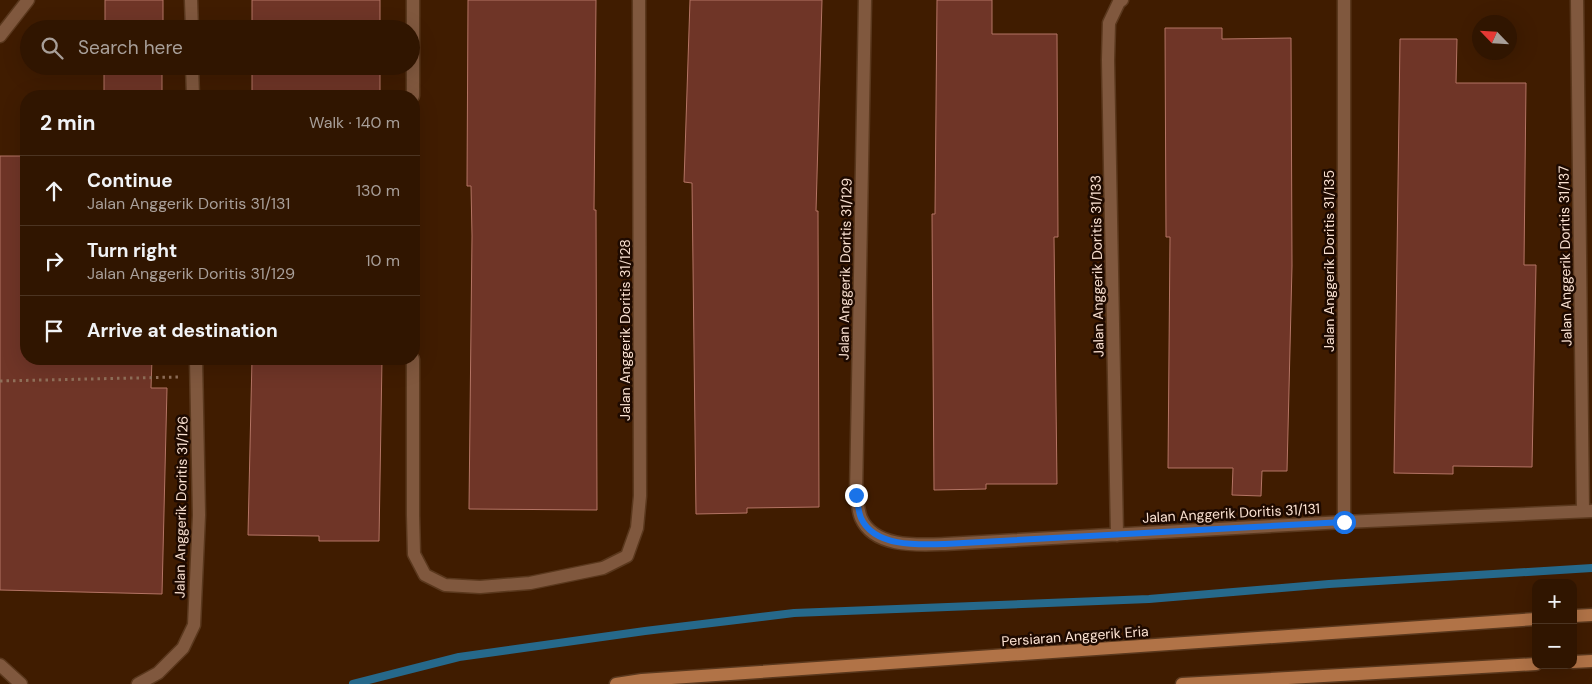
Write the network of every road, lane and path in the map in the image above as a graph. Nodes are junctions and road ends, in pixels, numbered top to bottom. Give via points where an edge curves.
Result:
1 (28, 0) edge
2 (191, 0) edge
3 (413, 0) edge
4 (639, 0) edge
5 (865, 0) edge
6 (1122, 0) edge
7 (1344, 0) edge
8 (1577, 0) edge
9 (192, 20) edge
10 (413, 20) edge
11 (0, 36) edge
12 (192, 75) edge
13 (413, 75) edge
14 (193, 90) edge
15 (413, 90) edge
16 (196, 365) edge
17 (413, 365) edge
18 (196, 376) junction
19 (0, 381) edge
20 (1588, 511) edge
21 (1344, 522) junction
22 (874, 534) joint
23 (1116, 535) junction
24 (1592, 615) edge
25 (1577, 616) edge
26 (1532, 619) edge
27 (1592, 661) edge
28 (1577, 662) edge
29 (1532, 664) edge
30 (0, 665) edge
31 (21, 684) edge
32 (138, 684) edge
33 (616, 684) edge
34 (1182, 684) edge

1 - 11 street
2 - 9 street
3 - 10 street
4 - 17 street, Jalan Anggerik Doritis 31/128 via 640,496 637,528 627,556 603,568 530,584 480,588 445,585 425,575 414,554
5 - 22 street, Jalan Anggerik Doritis 31/129 via 856,495 860,518
6 - 23 street, Jalan Anggerik Doritis 31/133 via 1109,23 1108,60
7 - 21 street, Jalan Anggerik Doritis 31/135
8 - 20 street, Jalan Anggerik Doritis 31/137
12 - 14 street
13 - 15 street
16 - 18 street, Jalan Anggerik Doritis 31/126
18 - 19 path
18 - 32 street, Jalan Anggerik Doritis 31/126 via 199,515 194,625 183,648 158,673
20 - 21 street, Jalan Anggerik Doritis 31/131
21 - 23 street, Jalan Anggerik Doritis 31/131
22 - 23 street, Jalan Anggerik Doritis 31/131 via 910,545
24 - 25 main road
26 - 33 main road, Persiaran Anggerik Eria
27 - 28 main road
29 - 34 main road
30 - 31 street

